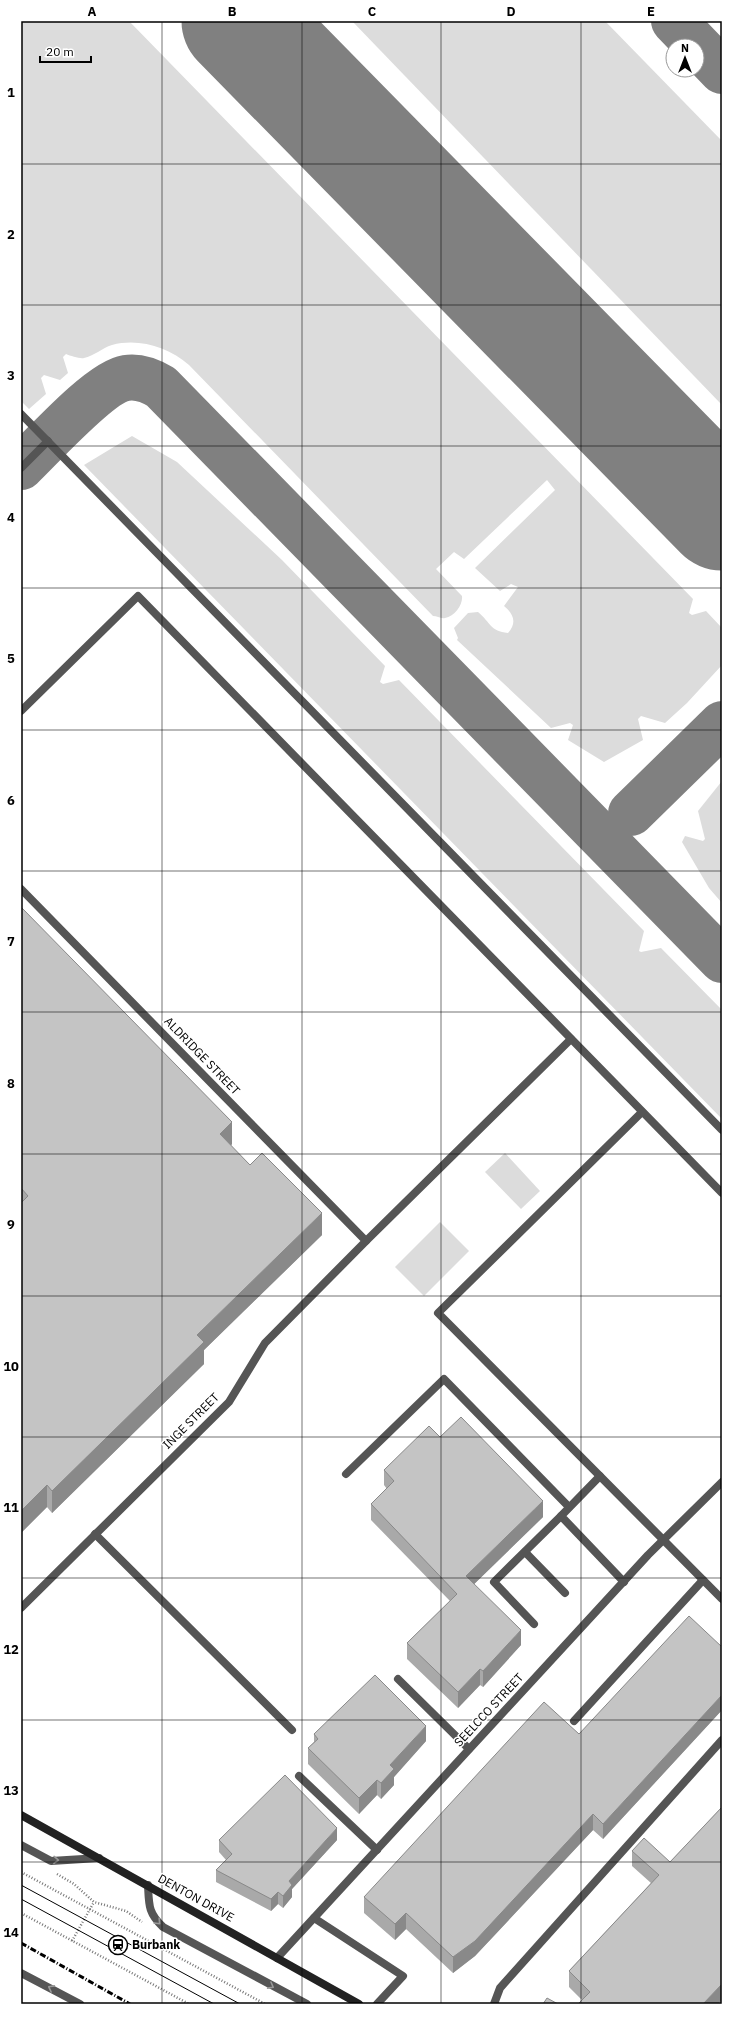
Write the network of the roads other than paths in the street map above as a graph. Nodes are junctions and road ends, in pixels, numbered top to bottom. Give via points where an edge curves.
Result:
1 (21, 414) edge
2 (48, 441) junction
3 (21, 468) edge
4 (21, 710) edge
5 (21, 889) edge
6 (571, 1039) junction
7 (642, 1112) junction
8 (722, 1130) edge
9 (722, 1193) edge
10 (366, 1241) junction
11 (346, 1474) dead end
12 (600, 1476) junction
13 (722, 1482) edge
14 (569, 1507) junction
15 (561, 1516) junction
16 (95, 1534) junction
17 (663, 1540) junction
18 (525, 1552) junction
19 (703, 1580) junction
20 (624, 1582) junction
21 (565, 1593) dead end
22 (722, 1599) edge
23 (21, 1608) edge
24 (534, 1624) dead end
25 (398, 1679) dead end
26 (574, 1721) dead end
27 (292, 1730) dead end
28 (722, 1740) edge
29 (470, 1749) junction
30 (300, 1776) dead end
31 (21, 1815) edge
32 (21, 1846) edge
33 (377, 1850) junction
34 (99, 1858) junction
35 (148, 1885) junction
36 (314, 1918) junction
37 (278, 1958) junction
38 (21, 1973) edge
39 (80, 2004) edge
40 (307, 2004) edge
41 (359, 2004) edge
42 (377, 2004) edge
43 (494, 2004) edge

1 - 2 street
2 - 3 street
2 - 8 street
4 - 6 street via 138,596
5 - 10 street, ALDRIDGE STREET
6 - 7 street
6 - 10 street, INGE STREET
7 - 9 street
7 - 12 street via 438,1313
10 - 16 street, INGE STREET via 265,1344 229,1402
11 - 14 street via 444,1379
12 - 14 street
12 - 17 street
13 - 17 street, SEELCCO STREET
14 - 15 street
15 - 18 street
15 - 20 street
16 - 23 street, INGE STREET
16 - 27 street via 266,1707
17 - 19 street
17 - 20 street, SEELCCO STREET
18 - 21 street
18 - 24 street via 494,1582
19 - 22 street
19 - 26 street
20 - 29 street, SEELCCO STREET
25 - 29 street
28 - 43 street via 500,1988
29 - 33 street, SEELCCO STREET
30 - 33 street
31 - 34 main road, DENTON DRIVE
32 -> 34 street via 51,1861
33 - 36 street, SEELCCO STREET
34 - 35 main road, DENTON DRIVE
35 - 37 main road, DENTON DRIVE
35 -> 40 street via 150,1908 154,1919 163,1927
36 - 37 street, SEELCCO STREET
36 - 42 street via 403,1976
37 - 41 main road, DENTON DRIVE
39 -> 38 street

